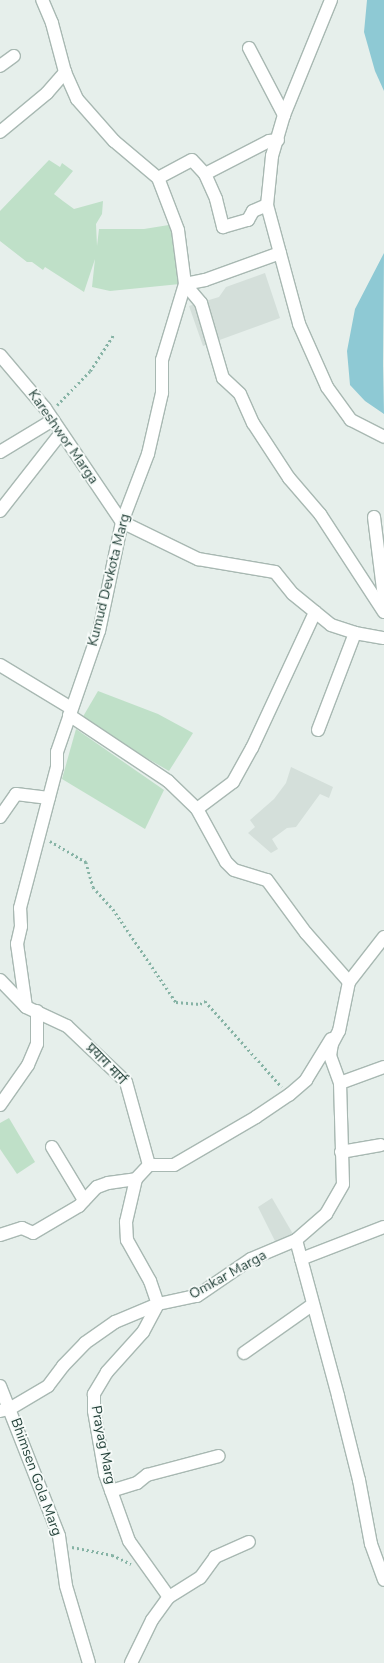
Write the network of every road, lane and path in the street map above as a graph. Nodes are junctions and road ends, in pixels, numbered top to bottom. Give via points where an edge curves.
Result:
1 (42, 0) edge
2 (331, 0) edge
3 (249, 48) dead end
4 (14, 56) dead end
5 (0, 66) edge
6 (65, 72) junction
7 (284, 115) junction
8 (0, 132) edge
9 (278, 140) junction
10 (205, 174) junction
11 (158, 178) junction
12 (267, 205) junction
13 (280, 253) junction
14 (185, 284) junction
15 (114, 334) dead end
16 (0, 355) edge
17 (51, 417) junction
18 (61, 433) junction
19 (384, 437) edge
20 (0, 452) edge
21 (0, 510) edge
22 (374, 517) dead end
23 (122, 522) junction
24 (384, 597) edge
25 (315, 612) junction
26 (384, 612) edge
27 (355, 633) junction
28 (384, 638) edge
29 (0, 665) edge
30 (70, 712) junction
31 (318, 730) dead end
32 (49, 798) junction
33 (197, 809) junction
34 (0, 817) edge
35 (40, 835) junction
36 (384, 937) edge
37 (0, 980) edge
38 (349, 982) junction
39 (32, 1009) junction
40 (339, 1030) junction
41 (384, 1067) edge
42 (340, 1083) junction
43 (289, 1095) junction
44 (0, 1105) edge
45 (380, 1145) dead end
46 (52, 1147) dead end
47 (341, 1152) junction
48 (149, 1165) junction
49 (136, 1179) junction
50 (84, 1200) junction
51 (384, 1227) edge
52 (0, 1235) edge
53 (296, 1240) junction
54 (301, 1259) junction
55 (158, 1304) junction
56 (312, 1305) junction
57 (244, 1353) dead end
58 (0, 1386) edge
59 (5, 1409) edge
60 (219, 1456) dead end
61 (111, 1491) junction
62 (249, 1542) dead end
63 (60, 1545) junction
64 (152, 1572) junction
65 (384, 1580) edge
66 (169, 1597) junction
67 (89, 1663) edge
68 (131, 1663) edge

1 - 6 street, Kumud Devkota Marg via 52,23
2 - 7 street
3 - 7 street
4 - 5 street
6 - 8 street via 47,93
6 - 11 street, Kumud Devkota Marg via 77,99 114,141
7 - 9 street
9 - 10 street via 269,141
9 - 12 street via 272,156
10 - 11 street via 192,160
10 - 12 street via 216,199 223,227 248,220 253,211
11 - 14 street, Kumud Devkota Marg via 178,230
12 - 13 street
13 - 14 street via 204,280
13 - 19 street via 299,324 327,387 351,420
14 - 23 street, Kumud Devkota Marg via 162,360 162,394 148,454
14 - 26 street via 201,303 223,378 240,394 253,423 289,478 320,514
15 - 17 path via 90,371
16 - 17 street, Kareshwor Marga
17 - 18 street, Kareshwor Marga
17 - 20 street
18 - 21 street
18 - 23 street, Kareshwor Marga
22 - 24 street
23 - 25 street via 198,559 275,572 293,594
23 - 30 street, Kumud Devkota Marg via 99,631
25 - 27 street via 331,625
25 - 33 street via 252,748 233,782
27 - 28 street
27 - 31 street
29 - 30 street
30 - 32 street, Kumud Devkota Marg via 57,752
30 - 33 street via 158,773
32 - 34 street via 16,794
32 - 35 street, Kumud Devkota Marg
33 - 38 street via 226,862 244,875 255,875 267,880 306,933
35 - 39 street, Kumud Devkota Marg via 20,908 21,926 17,944
35 - 43 path via 86,862 93,887 113,909 176,1002 200,1004 205,1001
36 - 38 street
37 - 39 street
38 - 40 street, Omkar Marga
39 - 44 street, Kumud Devkota Marg via 37,1044 28,1065
39 - 48 street, प्रयाग मार्ग via 67,1026 126,1082
40 - 42 street, Omkar Marga via 332,1044 330,1056
40 - 43 street via 328,1041 306,1080
41 - 42 street
42 - 47 street, Omkar Marga
43 - 48 street via 174,1165
45 - 47 street
46 - 50 street
47 - 53 street, Omkar Marga via 343,1184 336,1200 326,1214
48 - 49 street
49 - 50 street via 97,1187
49 - 55 street via 126,1222 127,1240 150,1281
50 - 52 street via 56,1222 33,1233 22,1228
51 - 54 street
53 - 54 street
53 - 55 street, Omkar Marga via 251,1259 197,1296
54 - 56 street
55 - 59 street, Omkar Marga via 115,1322 85,1343 48,1386
55 - 61 street, Prayag Marg via 143,1332 107,1372 94,1394 104,1466
56 - 57 street
56 - 65 street via 342,1411 371,1544
58 - 59 street, Bhimsen Gola Marg
59 - 63 street, Bhimsen Gola Marg
60 - 61 street via 147,1475 138,1483
61 - 64 street, Prayag Marg via 129,1541
62 - 66 street via 215,1557 200,1578
63 - 64 path via 112,1555
63 - 67 street, Bhimsen Gola Marg via 66,1586
64 - 66 street, Prayag Marg
66 - 68 street via 152,1620

